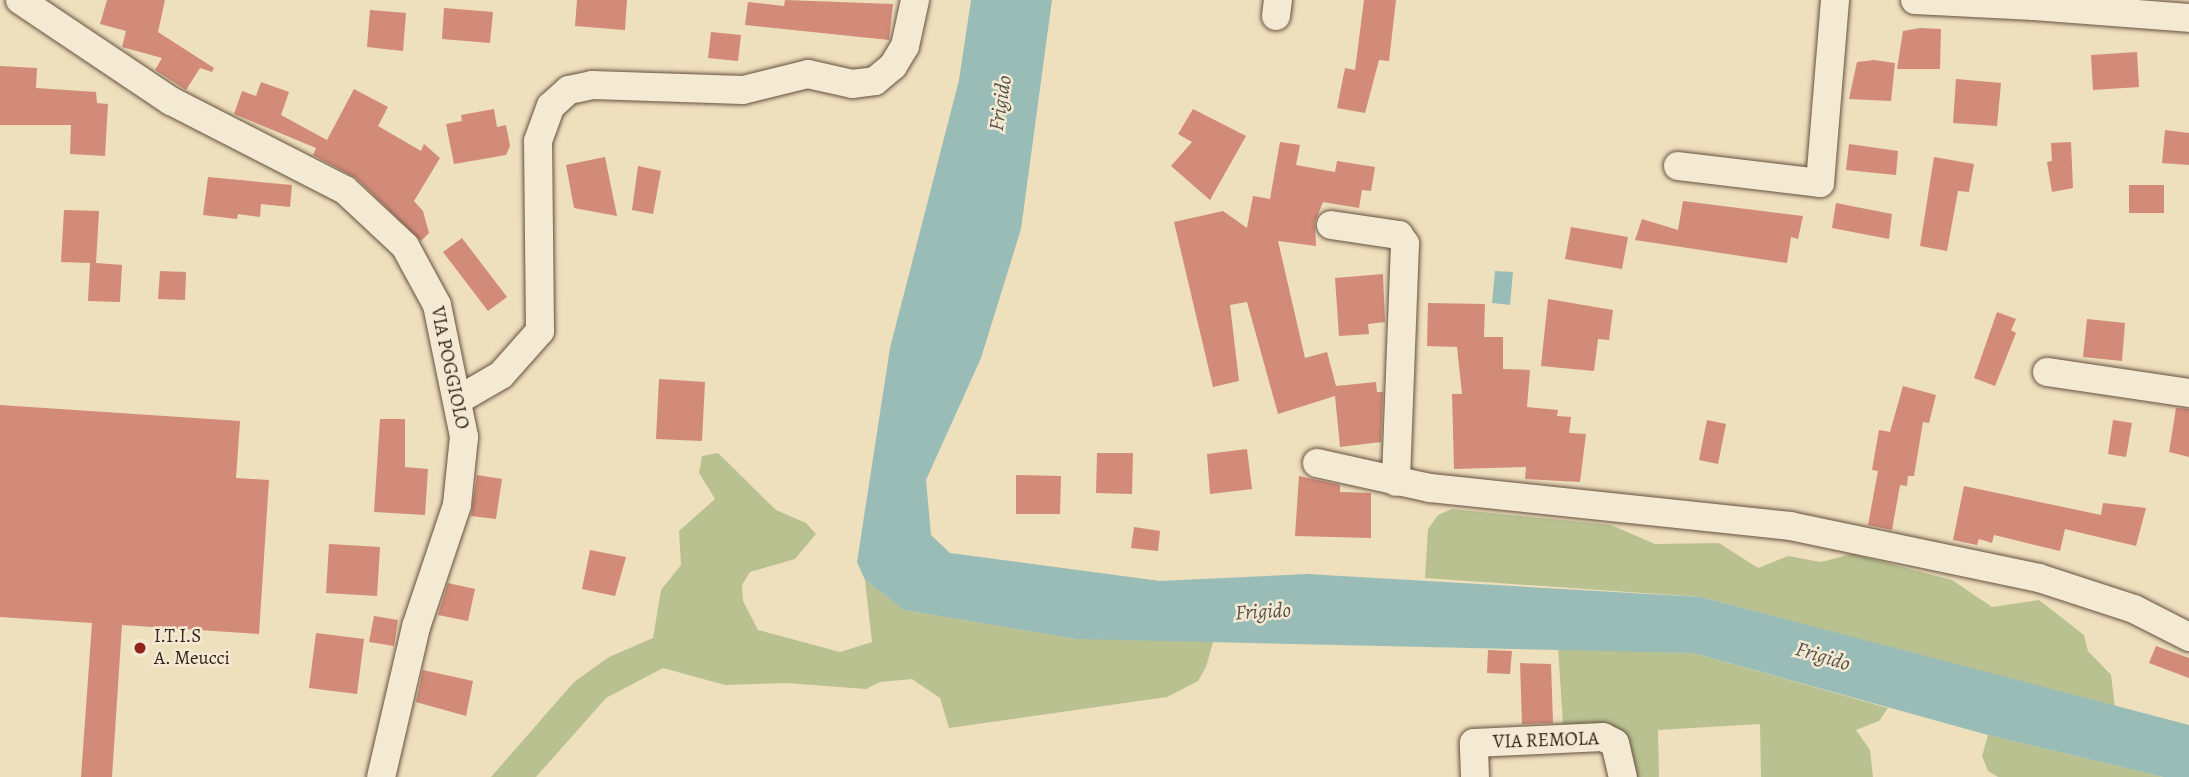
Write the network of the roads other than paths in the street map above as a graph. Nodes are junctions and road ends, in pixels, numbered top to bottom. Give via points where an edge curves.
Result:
1 (20, 0) edge
2 (915, 0) edge
3 (1835, 0) edge
4 (1915, 0) edge
5 (2028, 3) edge
6 (2189, 18) edge
7 (1678, 166) dead end
8 (1331, 225) dead end
9 (2047, 372) dead end
10 (2189, 393) edge
11 (458, 400) junction
12 (1317, 463) dead end
13 (1396, 482) junction
14 (2189, 637) edge
15 (381, 777) edge
16 (1475, 777) edge
17 (1623, 777) edge

1 - 11 street, VIA POGGIOLO via 171,101 298,162 370,208 416,262 437,305
2 - 11 street via 905,46 894,66 875,81 852,84 808,74 743,90 592,85 569,90 551,106 538,141 540,331 501,376
3 - 7 street via 1820,183
4 - 5 street
5 - 6 street
8 - 13 street via 1399,235 1405,244
9 - 10 street
11 - 15 street, VIA POGGIOLO via 464,437 457,505 416,628
12 - 13 street
13 - 14 street via 1790,526 2039,578 2134,609
16 - 17 street, VIA REMOLA via 1474,743 1603,737 1615,743

